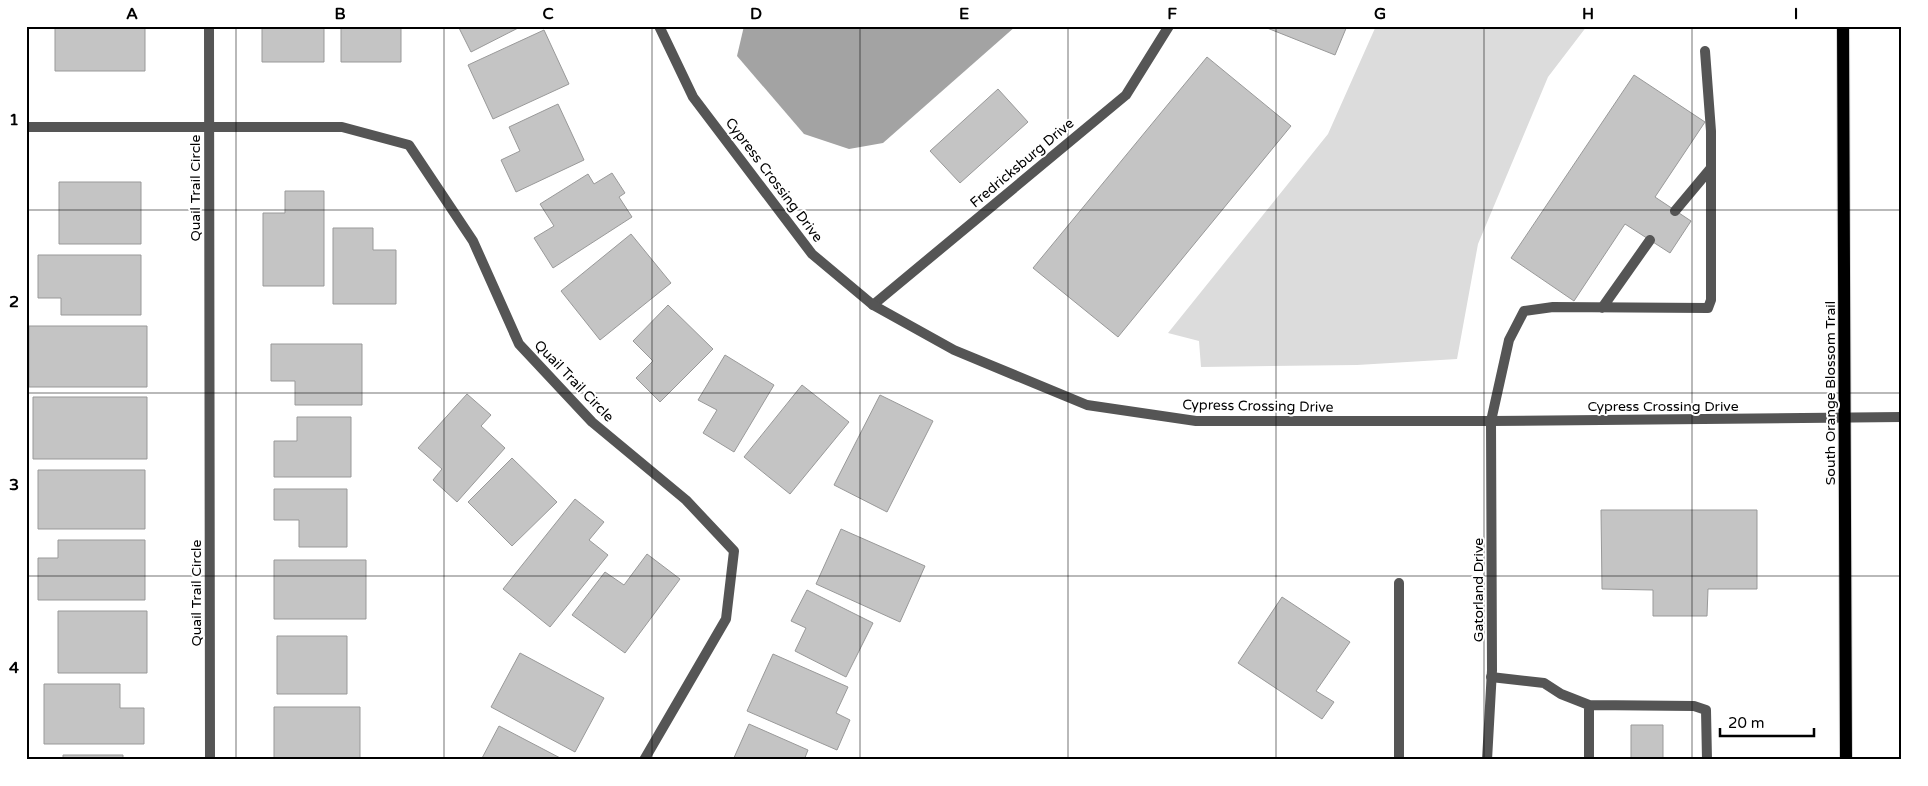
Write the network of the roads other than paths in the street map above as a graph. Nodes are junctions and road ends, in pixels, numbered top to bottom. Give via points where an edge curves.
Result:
1 (209, 26) edge
2 (659, 26) edge
3 (1169, 26) edge
4 (1843, 26) edge
5 (1705, 51) dead end
6 (209, 126) junction
7 (26, 127) edge
8 (1711, 168) junction
9 (1675, 211) dead end
10 (1650, 240) dead end
11 (873, 305) junction
12 (1602, 308) junction
13 (1902, 417) edge
14 (1845, 418) junction
15 (1492, 421) junction
16 (1399, 583) dead end
17 (1492, 676) junction
18 (1589, 705) junction
19 (210, 760) edge
20 (644, 760) edge
21 (1399, 760) edge
22 (1487, 760) edge
23 (1590, 760) edge
24 (1707, 760) edge
25 (1846, 760) edge

1 - 6 street
2 - 11 street, Cypress Crossing Drive via 693,96 812,254
3 - 11 street, Fredricksburg Drive via 1126,95
4 - 14 main road, South Orange Blossom Trail
5 - 8 street
6 - 7 street, Quail Trail Circle
6 - 19 street, Quail Trail Circle
6 - 20 street, Quail Trail Circle via 342,127 409,146 473,241 519,344 592,422 686,500 734,551 726,619
8 - 9 street
8 - 12 street via 1711,300 1708,308
10 - 12 street
11 - 15 street, Cypress Crossing Drive via 954,350 1087,405 1196,421
12 - 15 street, Gatorland Drive via 1553,307 1524,311 1509,340
13 - 14 street, Cypress Crossing Drive
14 - 15 street, Cypress Crossing Drive
14 - 25 main road, South Orange Blossom Trail
15 - 17 street, Gatorland Drive
16 - 21 street
17 - 18 street via 1544,683
17 - 22 street, Gatorland Drive
18 - 23 street
18 - 24 street via 1694,706 1706,710

